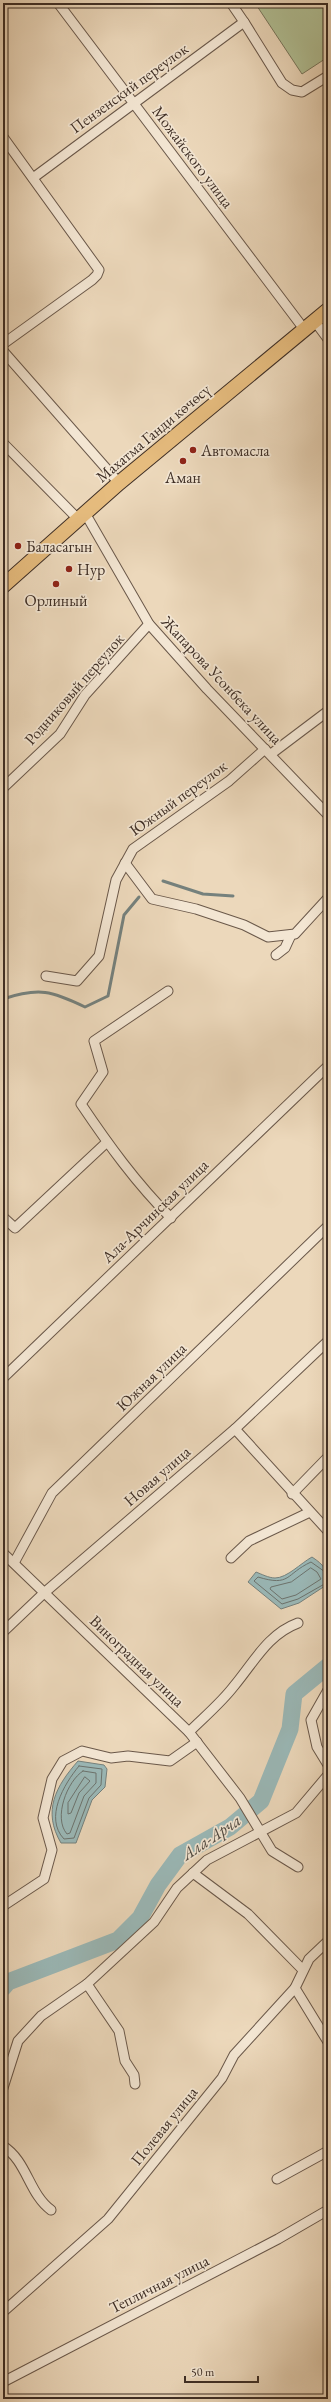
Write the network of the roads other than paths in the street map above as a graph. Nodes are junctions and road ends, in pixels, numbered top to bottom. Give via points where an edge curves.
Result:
1 (58, 3) edge
2 (231, 3) edge
3 (244, 22) junction
4 (328, 76) edge
5 (133, 103) junction
6 (3, 137) edge
7 (33, 178) junction
8 (328, 310) edge
9 (309, 324) junction
10 (328, 340) edge
11 (3, 344) edge
12 (3, 352) edge
13 (3, 443) edge
14 (119, 483) junction
15 (82, 516) junction
16 (3, 586) edge
17 (149, 624) junction
18 (328, 711) edge
19 (268, 751) junction
20 (3, 788) edge
21 (328, 815) edge
22 (125, 863) junction
23 (328, 898) edge
24 (291, 935) junction
25 (276, 955) dead end
26 (46, 976) dead end
27 (168, 991) dead end
28 (328, 1066) edge
29 (107, 1142) junction
30 (3, 1217) edge
31 (171, 1218) junction
32 (328, 1226) edge
33 (328, 1341) edge
34 (3, 1378) edge
35 (235, 1429) junction
36 (328, 1457) edge
37 (292, 1494) junction
38 (310, 1512) junction
39 (328, 1531) edge
40 (3, 1553) edge
41 (231, 1558) dead end
42 (14, 1563) junction
43 (44, 1593) junction
44 (298, 1623) dead end
45 (3, 1632) edge
46 (328, 1690) edge
47 (189, 1732) junction
48 (197, 1742) junction
49 (328, 1765) edge
50 (328, 1775) edge
51 (262, 1832) junction
52 (298, 1867) dead end
53 (193, 1873) junction
54 (3, 1906) edge
55 (328, 1941) edge
56 (303, 1970) junction
57 (87, 1984) junction
58 (295, 1988) junction
59 (328, 2042) edge
60 (135, 2084) dead end
61 (3, 2088) edge
62 (3, 2146) edge
63 (328, 2151) edge
64 (277, 2179) dead end
65 (51, 2210) dead end
66 (328, 2210) edge
67 (3, 2312) edge
68 (3, 2382) edge

1 - 5 street, Можайского улица
2 - 3 street
3 - 4 street via 282,83 292,90 302,92
3 - 5 street, Пензенский переулок
5 - 7 street, Пензенский переулок
5 - 9 street, Можайского улица
6 - 7 street
7 - 11 street via 99,270 92,280
8 - 9 main road, Махатма Ганди көчөсү
9 - 10 street, Можайского улица
9 - 14 main road, Махатма Ганди көчөсү
12 - 14 street
13 - 15 street, Жапарова Усонбека улица
14 - 15 main road, Махатма Ганди көчөсү
15 - 16 main road, Махатма Ганди көчөсү
15 - 17 street, Жапарова Усонбека улица
17 - 19 street, Жапарова Усонбека улица via 207,689
17 - 20 street, Родниковый переулок via 85,696 60,734
18 - 19 street, Южный переулок
19 - 21 street, Жапарова Усонбека улица
19 - 22 street, Южный переулок via 133,850
22 - 24 street via 152,899 196,909 244,925 268,937
22 - 26 street, Южный переулок via 116,880 99,956 77,980
23 - 24 street via 295,934
24 - 25 street via 285,948
27 - 29 street via 94,1041 103,1072 81,1104
28 - 31 street, Ала-Арчинская улица
29 - 30 street via 15,1228
29 - 31 street
31 - 34 street, Ала-Арчинская улица
32 - 42 street, Южная улица via 52,1493
33 - 35 street, Новая улица
35 - 37 street
35 - 43 street, Новая улица
36 - 37 street
37 - 38 street
38 - 39 street
38 - 41 street via 249,1541
40 - 42 street, Виноградная улица
42 - 43 street, Виноградная улица
43 - 45 street, Новая улица
43 - 47 street, Виноградная улица
44 - 47 street via 282,1629 250,1664 234,1687
46 - 49 street via 311,1720 317,1747
47 - 48 street, Виноградная улица
48 - 51 street, Виноградная улица via 240,1798
48 - 54 street via 170,1761 128,1756 111,1758 82,1750 63,1761 52,1779 43,1818 52,1850 44,1879
50 - 51 street via 296,1814
51 - 52 street, Виноградная улица via 272,1851
51 - 53 street via 207,1860
53 - 56 street via 248,1914
53 - 57 street via 177,1888 154,1922
55 - 56 street, Полевая улица via 309,1959
56 - 58 street, Полевая улица
57 - 60 street via 120,2031 125,2062 134,2076
57 - 61 street via 41,2016 18,2041
58 - 59 street
58 - 67 street, Полевая улица via 234,2055 222,2078 108,2219
62 - 65 street via 20,2165 41,2203
63 - 64 street
66 - 68 street, Тепличная улица via 278,2239

